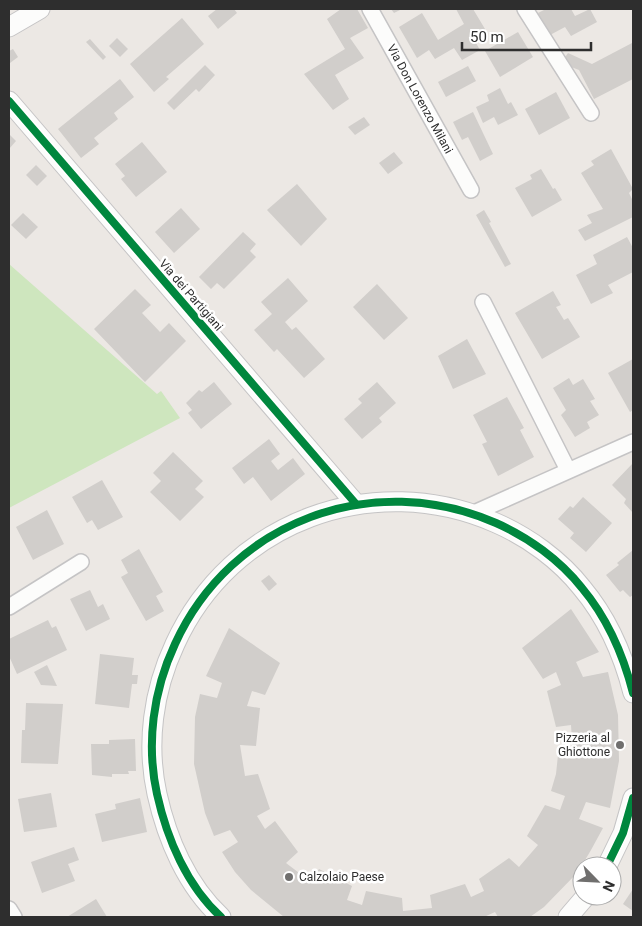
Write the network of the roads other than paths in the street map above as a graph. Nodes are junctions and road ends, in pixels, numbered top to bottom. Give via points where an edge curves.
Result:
1 (40, 9) edge
2 (370, 9) edge
3 (525, 9) edge
4 (9, 27) edge
5 (9, 101) edge
6 (591, 113) dead end
7 (471, 190) dead end
8 (483, 302) dead end
9 (633, 442) edge
10 (568, 470) junction
11 (356, 504) junction
12 (474, 513) junction
13 (81, 562) dead end
14 (9, 608) edge
15 (633, 693) edge
16 (633, 798) edge
17 (612, 856) edge
18 (577, 906) edge
19 (9, 909) edge
20 (14, 917) edge
21 (222, 917) edge
22 (568, 917) edge

1 - 4 street
2 - 7 street, Via Don Lorenzo Milani
3 - 6 street
5 - 11 street, Via dei Partigiani
8 - 10 street
9 - 10 street
10 - 12 street
11 - 12 street via 396,500 436,504
11 - 21 street via 297,522 258,543 218,577 186,620 164,668 152,729 152,773 164,824 186,873
12 - 15 street via 514,531 550,556 581,586 606,622 625,662
13 - 14 street
16 - 17 street via 623,833
18 - 22 street
19 - 20 street

